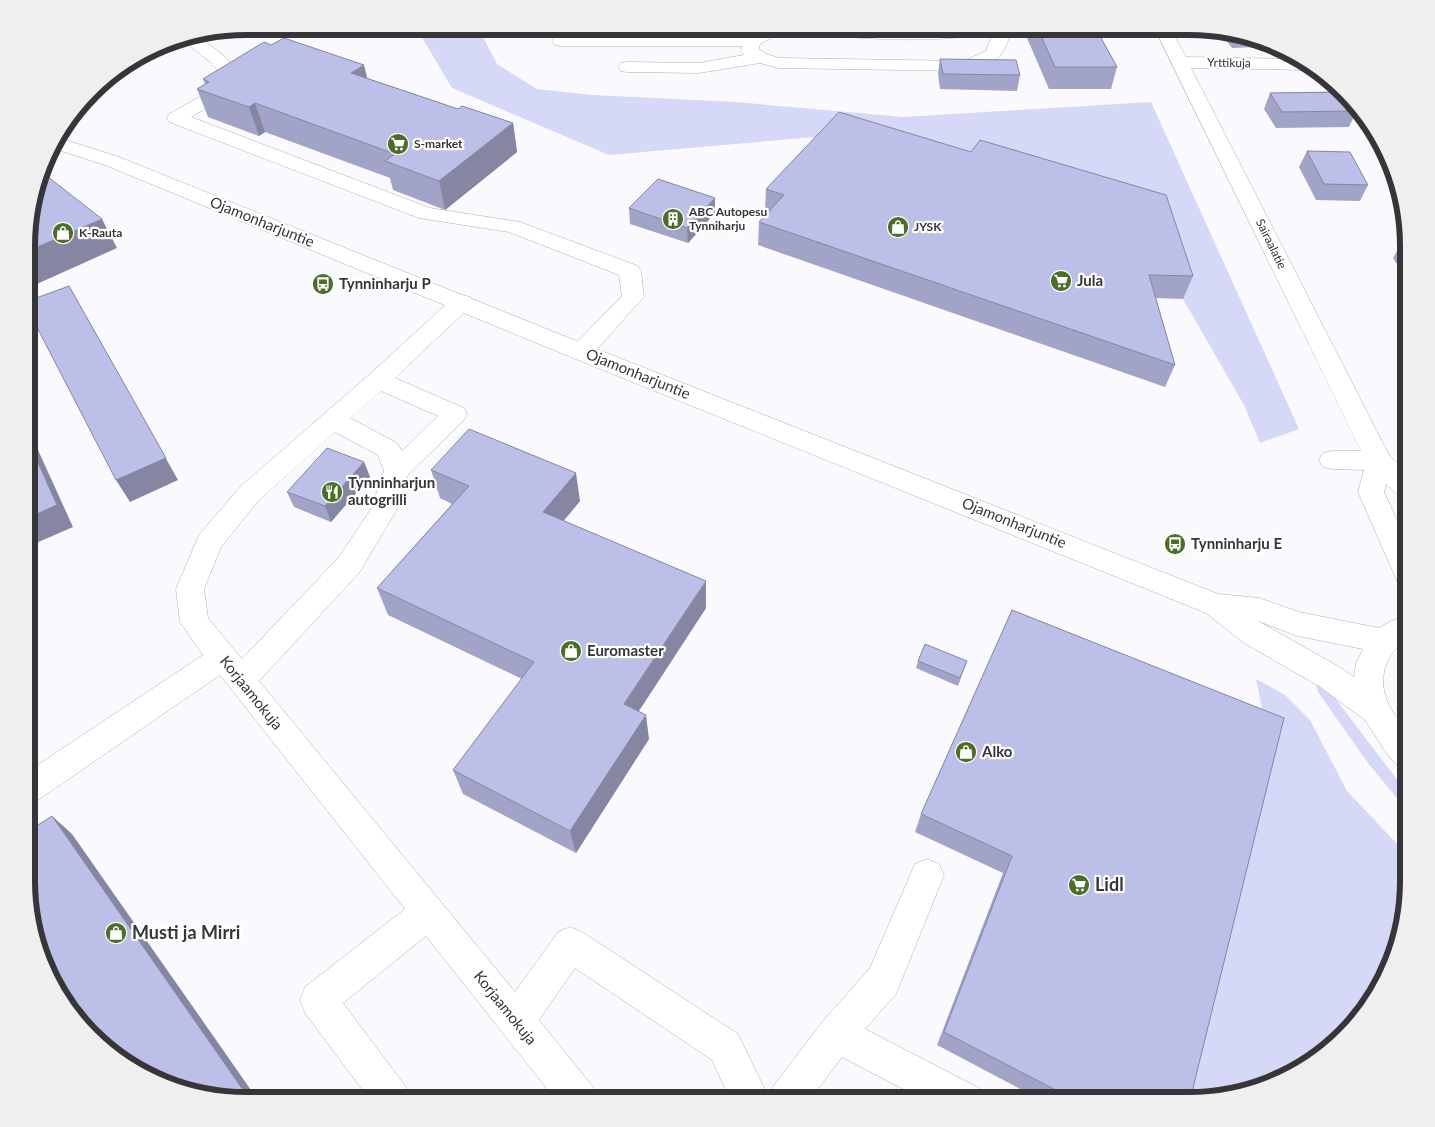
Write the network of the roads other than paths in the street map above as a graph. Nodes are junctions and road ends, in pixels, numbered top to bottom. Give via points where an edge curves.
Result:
1 (765, 35) edge
2 (1001, 35) edge
3 (1166, 35) edge
4 (194, 41) edge
5 (561, 41) dead end
6 (752, 41) junction
7 (760, 58) junction
8 (1180, 62) junction
9 (1297, 65) edge
10 (627, 67) dead end
11 (62, 144) edge
12 (462, 302) junction
13 (581, 352) junction
14 (378, 380) junction
15 (332, 420) junction
16 (1332, 460) dead end
17 (1378, 461) junction
18 (397, 471) junction
19 (1400, 483) edge
20 (1400, 557) edge
21 (1216, 605) junction
22 (1400, 629) edge
23 (1400, 630) edge
24 (232, 669) junction
25 (1374, 710) junction
26 (1400, 747) edge
27 (35, 785) edge
28 (927, 875) dead end
29 (428, 912) junction
30 (516, 1020) junction
31 (836, 1034) junction
32 (387, 1092) edge
33 (574, 1092) edge
34 (747, 1092) edge
35 (791, 1092) edge
36 (949, 1092) edge

1 - 6 street
2 - 7 street via 999,47 990,59 964,66 778,63
3 - 8 street, Sairaalatie
4 - 13 street via 240,82 176,118 426,214 513,226 630,271 633,297
5 - 6 street
6 - 7 street via 750,51
7 - 10 street via 699,68
8 - 9 street, Yrttikuja
8 - 17 street, Sairaalatie
11 - 12 street, Ojamonharjuntie via 112,161
12 - 13 street, Ojamonharjuntie
12 - 14 street, Korjaamokuja
13 - 21 street, Ojamonharjuntie
14 - 15 street, Korjaamokuja
14 - 18 street via 455,414
15 - 18 street via 388,449
15 - 24 street, Korjaamokuja via 249,494 209,542 190,589 194,622
16 - 17 street
17 - 19 street, Sairaalatie
17 - 20 street via 1371,492
18 - 24 street via 383,511 349,565
21 - 22 street, Ojamonharjuntie via 1259,610 1298,624
21 - 25 street, Ojamonharjuntie via 1254,635 1330,677
23 - 25 street via 1371,660 1367,683
24 - 27 street
24 - 29 street, Korjaamokuja
25 - 26 street
28 - 31 street via 883,981
29 - 30 street, Korjaamokuja
29 - 32 street via 318,1000
30 - 33 street, Korjaamokuja
30 - 34 street via 570,944 725,1047
31 - 35 street
31 - 36 street

